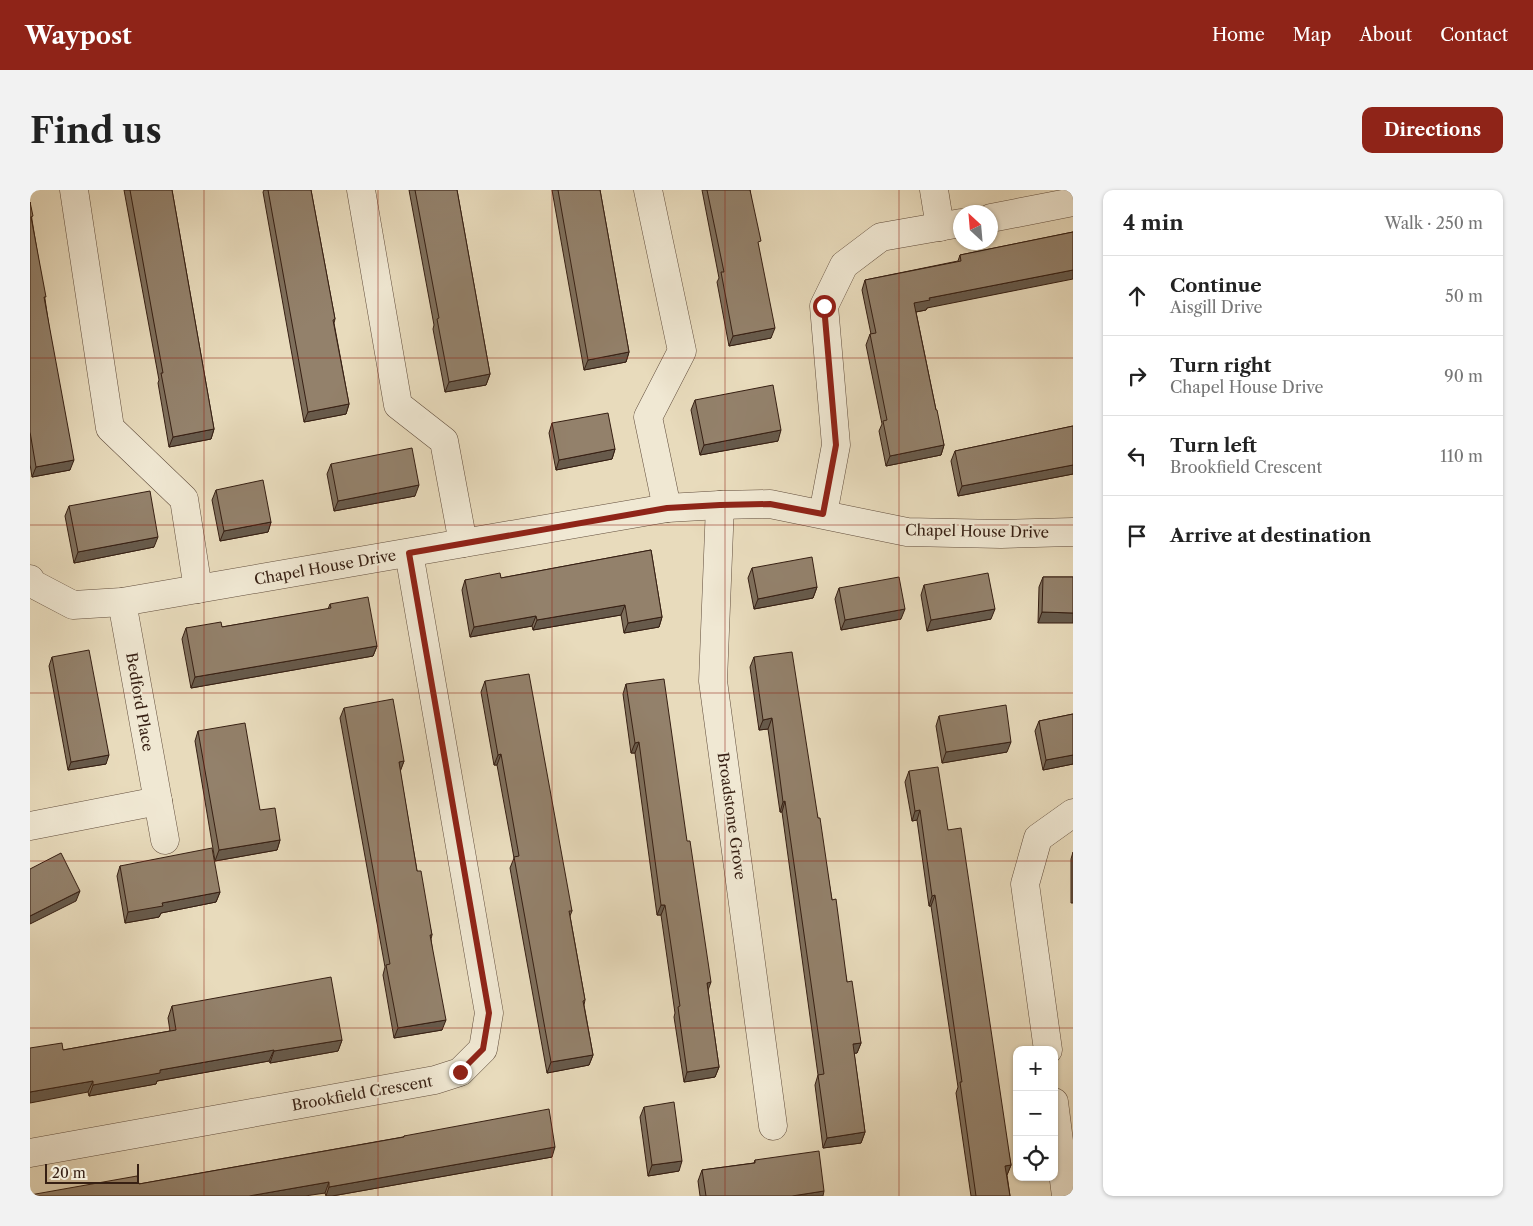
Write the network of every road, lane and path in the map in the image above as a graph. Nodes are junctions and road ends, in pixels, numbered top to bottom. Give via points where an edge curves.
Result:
1 (74, 190) edge
2 (361, 190) edge
3 (648, 190) edge
4 (934, 190) edge
5 (1073, 202) edge
6 (998, 216) edge
7 (950, 225) edge
8 (720, 505) junction
9 (667, 508) junction
10 (823, 514) junction
11 (1073, 532) edge
12 (463, 544) junction
13 (409, 553) junction
14 (30, 580) edge
15 (198, 589) junction
16 (122, 602) junction
17 (158, 801) junction
18 (1073, 814) edge
19 (30, 826) edge
20 (165, 840) dead end
21 (1047, 1046) edge
22 (773, 1126) dead end
23 (1058, 1133) edge
24 (30, 1152) edge
25 (1066, 1196) edge

1 - 15 street via 110,428 184,499
2 - 12 street via 398,405 444,441
3 - 9 street via 682,351 648,417
4 - 7 street
5 - 6 street
7 - 10 street via 881,237 844,265 824,306 836,445
8 - 9 street, Chapel House Drive
8 - 10 street, Chapel House Drive via 770,504
8 - 22 street, Broadstone Grove via 713,681
9 - 12 street, Chapel House Drive
10 - 11 street, Chapel House Drive via 907,532
12 - 13 street, Chapel House Drive
13 - 15 street, Chapel House Drive
13 - 24 street, Brookfield Crescent via 489,1013 483,1049 460,1072 435,1080
14 - 16 street, Chapel House Drive via 73,605
15 - 16 street, Chapel House Drive
16 - 17 street, Bedford Place
17 - 19 street
17 - 20 street, Bedford Place
18 - 21 street via 1038,838 1024,884
23 - 25 street

